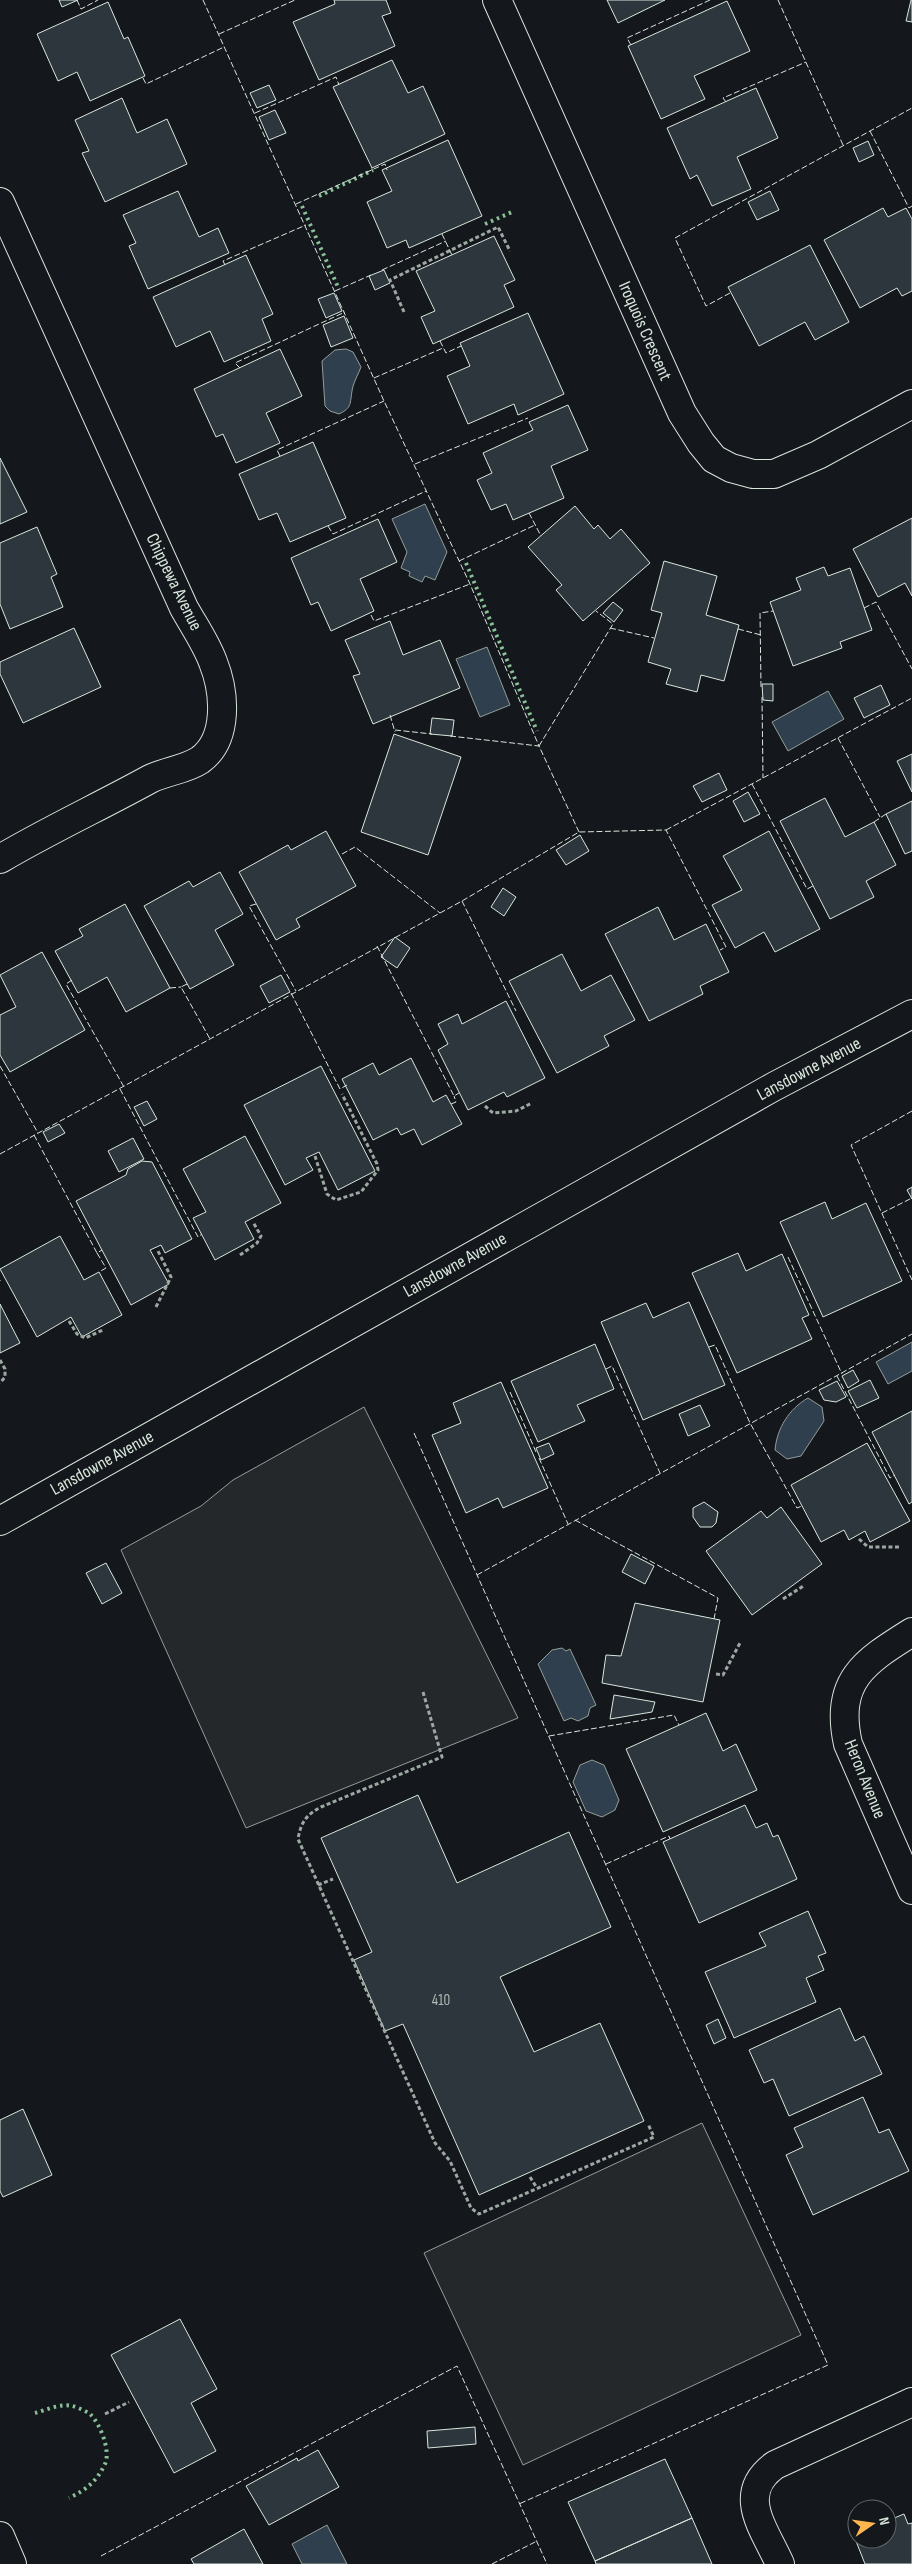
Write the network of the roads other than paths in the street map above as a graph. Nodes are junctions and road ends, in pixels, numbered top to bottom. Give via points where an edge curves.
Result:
1 (497, 0) edge
2 (0, 202) edge
3 (912, 404) edge
4 (0, 859) edge
5 (912, 1014) edge
6 (0, 1521) edge
7 (912, 1632) edge
8 (912, 1890) edge
9 (912, 2402) edge
10 (0, 2536) edge
11 (12, 2564) edge
12 (780, 2564) edge

1 - 3 street, Iroquois Crescent via 682,413 714,459 753,474 774,474 818,455
2 - 4 street, Chippewa Avenue via 172,582 214,662 222,714 219,732 210,750 199,760 158,775
5 - 6 street, Lansdowne Avenue via 790,1078
7 - 8 street, Heron Avenue via 883,1650 854,1676 845,1704 844,1724 848,1744
9 - 12 street via 765,2472 757,2482 753,2496
10 - 11 street

